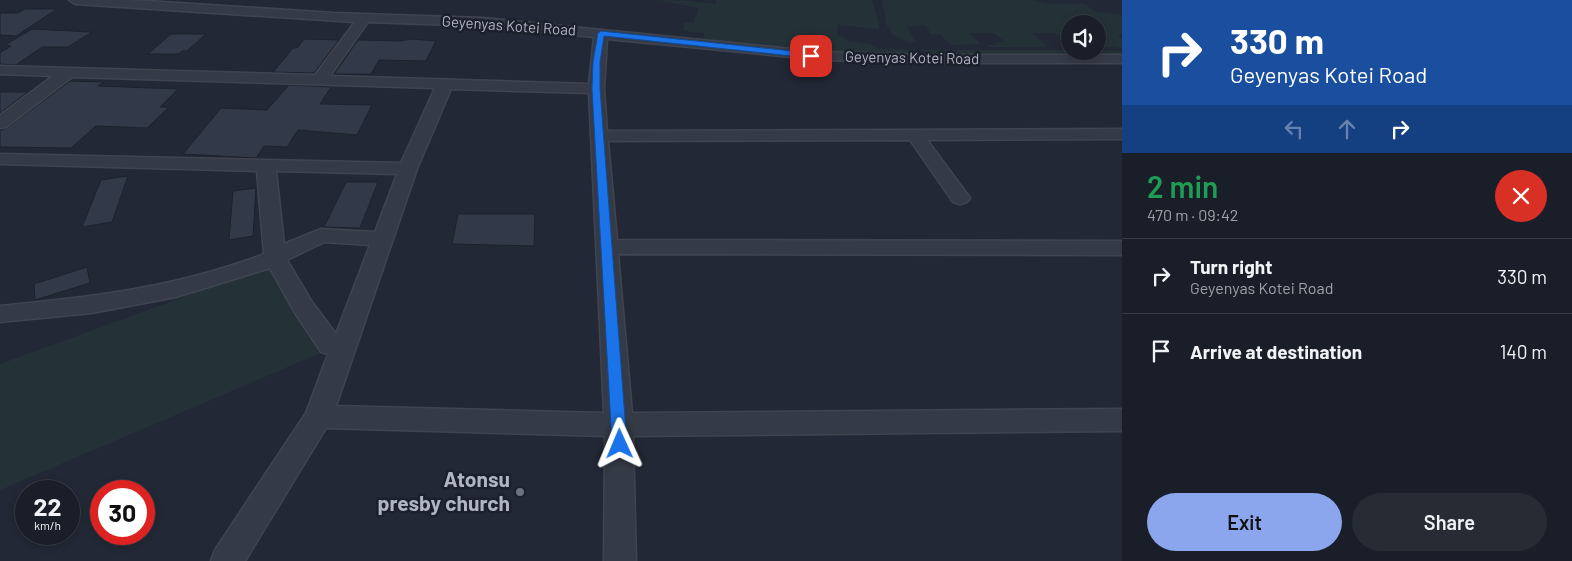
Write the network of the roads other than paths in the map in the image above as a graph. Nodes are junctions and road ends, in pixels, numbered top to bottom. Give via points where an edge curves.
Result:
1 (75, 0) edge
2 (364, 18) junction
3 (601, 33) junction
4 (1118, 62) edge
5 (0, 70) edge
6 (70, 71) junction
7 (319, 80) junction
8 (445, 84) junction
9 (596, 89) junction
10 (0, 123) edge
11 (1122, 134) edge
12 (915, 135) junction
13 (600, 136) junction
14 (0, 159) edge
15 (267, 165) junction
16 (408, 169) junction
17 (960, 198) dead end
18 (382, 238) junction
19 (608, 246) junction
20 (1122, 248) edge
21 (275, 257) junction
22 (0, 314) edge
23 (342, 350) junction
24 (318, 417) junction
25 (1122, 420) edge
26 (619, 425) junction
27 (227, 561) edge
28 (620, 561) edge

1 - 2 street, Geyenyas Kotei Road
2 - 3 street, Geyenyas Kotei Road via 482,22
2 - 7 street
3 - 4 street, Geyenyas Kotei Road via 822,56
3 - 9 street
5 - 6 street
6 - 7 street
6 - 10 street
7 - 8 street
8 - 9 street
8 - 16 street
9 - 13 street
11 - 12 street
12 - 13 street
12 - 17 street
13 - 19 street
14 - 15 street
15 - 16 street
15 - 21 street
16 - 18 street
18 - 21 street via 321,235
18 - 23 street
19 - 20 street
19 - 26 street
21 - 22 street via 256,266 176,289 92,305
21 - 23 street via 303,307 330,345
23 - 24 street
24 - 26 street
24 - 27 street
25 - 26 street
26 - 28 street

